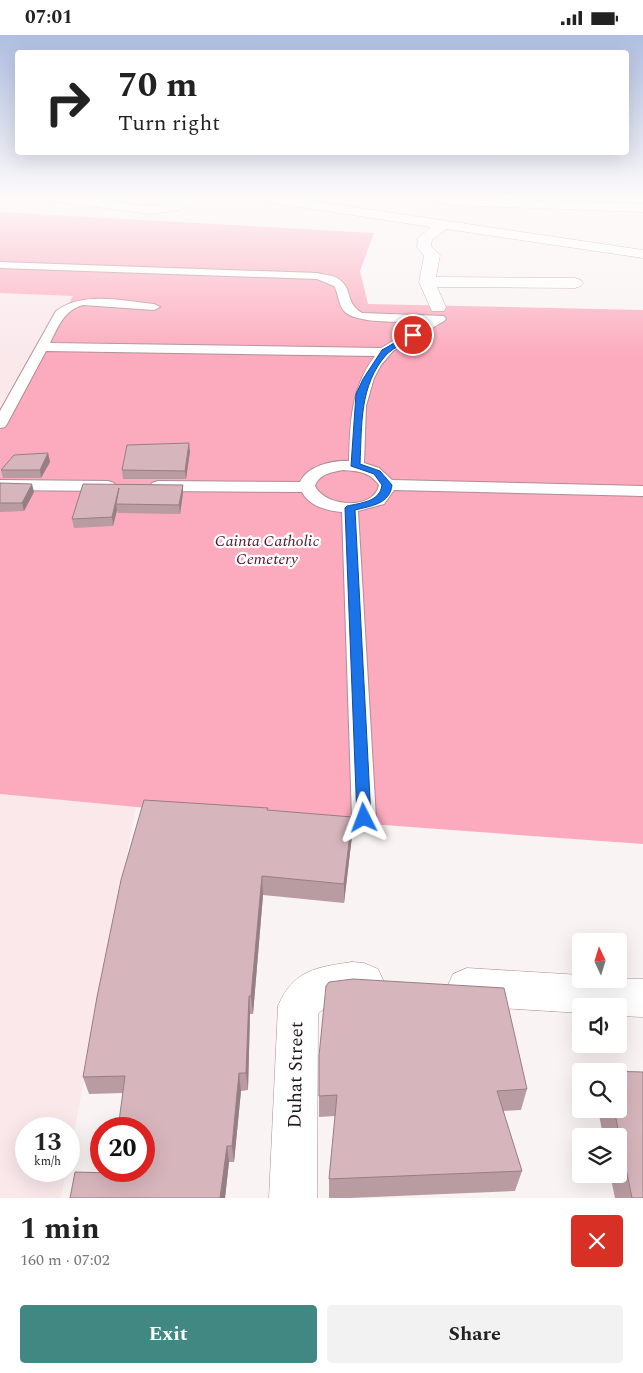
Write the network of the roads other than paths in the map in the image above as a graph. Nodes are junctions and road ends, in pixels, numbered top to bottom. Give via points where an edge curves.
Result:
1 (428, 251) edge
2 (625, 251) edge
3 (643, 254) edge
4 (0, 265) edge
5 (428, 282) junction
6 (575, 283) dead end
7 (154, 307) dead end
8 (439, 313) junction
9 (43, 347) junction
10 (385, 352) junction
11 (0, 424) edge
12 (356, 466) junction
13 (0, 485) edge
14 (387, 485) junction
15 (118, 486) edge
16 (138, 486) edge
17 (306, 487) junction
18 (643, 491) edge
19 (350, 508) junction
20 (364, 818) dead end
21 (643, 998) edge
22 (293, 1198) edge

1 - 5 street via 432,255
2 - 3 street
4 - 8 lane via 317,276 340,286 350,311 359,316
5 - 6 street
5 - 8 street
7 - 9 lane via 77,303 60,313
8 - 10 lane
9 - 10 lane
9 - 11 lane
10 - 12 lane via 360,394
12 - 14 lane via 377,473
12 - 17 lane via 321,470 313,475
13 - 15 lane
14 - 18 lane
14 - 19 lane via 382,498 374,503
16 - 17 lane
17 - 19 lane via 315,500 325,505
19 - 20 lane
21 - 22 street, Duhat Street via 352,981 318,986 298,1005

